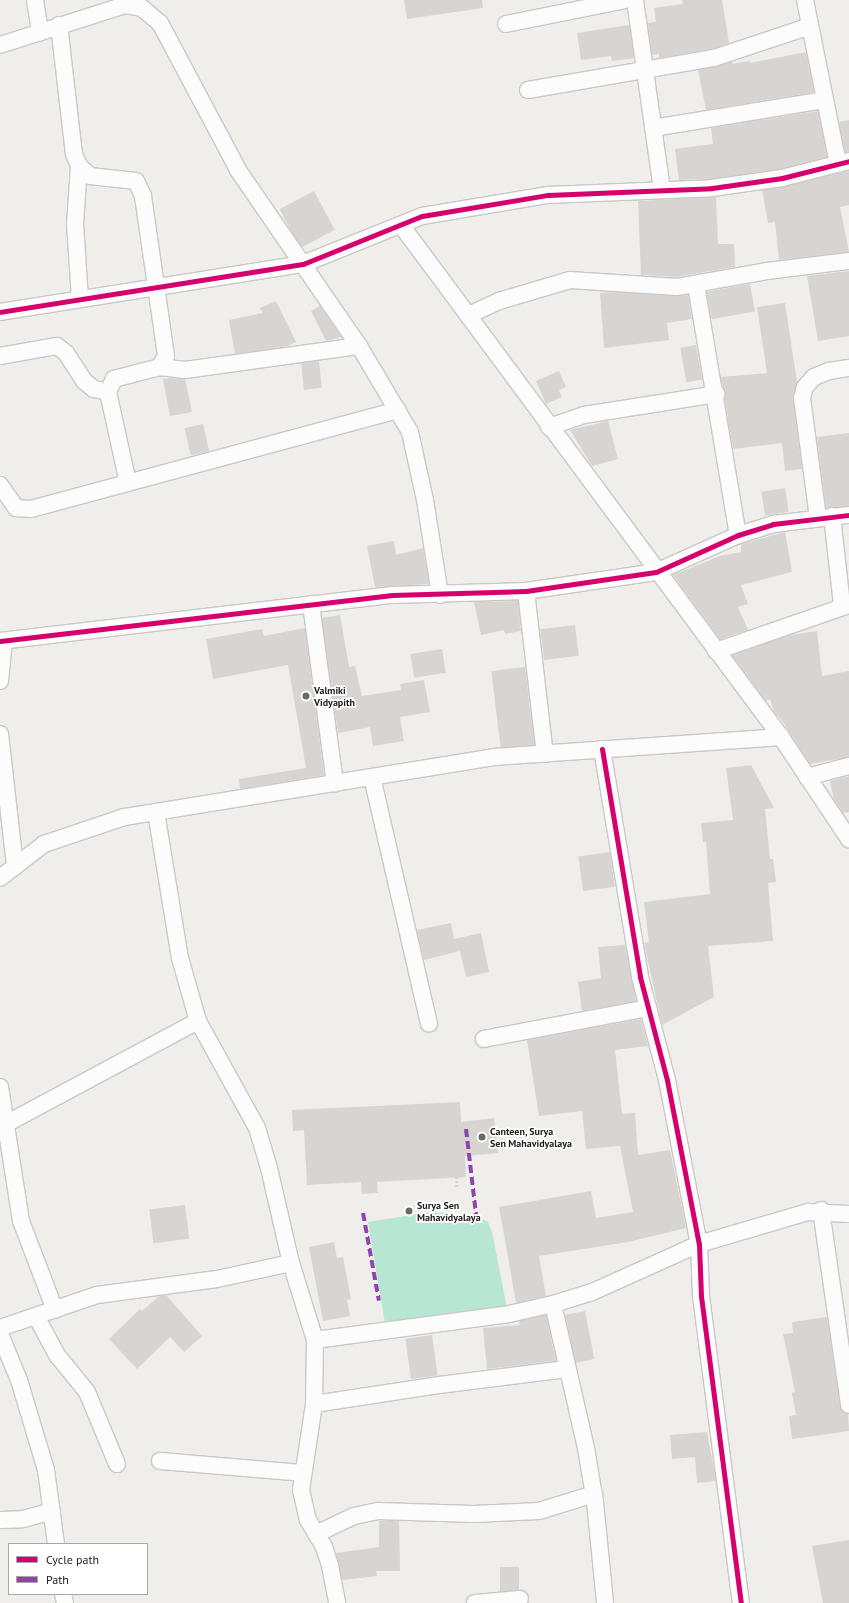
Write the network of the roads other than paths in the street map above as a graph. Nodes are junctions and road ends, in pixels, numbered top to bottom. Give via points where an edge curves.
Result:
1 (34, 0) edge
2 (625, 0) edge
3 (634, 0) edge
4 (805, 0) edge
5 (506, 24) dead end
6 (59, 25) junction
7 (810, 26) junction
8 (40, 33) junction
9 (0, 46) edge
10 (644, 69) junction
11 (528, 90) dead end
12 (824, 100) junction
13 (653, 128) junction
14 (843, 163) edge
15 (79, 166) junction
16 (662, 190) junction
17 (401, 225) junction
18 (849, 261) edge
19 (303, 264) junction
20 (696, 285) junction
21 (154, 287) junction
22 (80, 299) junction
23 (0, 312) edge
24 (468, 315) junction
25 (359, 346) junction
26 (0, 356) edge
27 (160, 367) junction
28 (849, 368) edge
29 (108, 392) junction
30 (716, 394) junction
31 (398, 410) junction
32 (549, 427) junction
33 (128, 483) junction
34 (0, 485) edge
35 (849, 515) edge
36 (825, 517) junction
37 (738, 535) junction
38 (656, 572) junction
39 (526, 591) junction
40 (440, 595) junction
41 (311, 604) junction
42 (845, 605) edge
43 (2, 641) edge
44 (716, 651) junction
45 (0, 681) edge
46 (0, 734) edge
47 (781, 737) junction
48 (602, 749) junction
49 (544, 754) junction
50 (849, 766) edge
51 (372, 777) junction
52 (807, 777) junction
53 (335, 783) junction
54 (156, 812) junction
55 (849, 839) edge
56 (15, 866) junction
57 (0, 878) edge
58 (648, 1008) junction
59 (198, 1021) junction
60 (429, 1024) dead end
61 (484, 1039) dead end
62 (0, 1087) edge
63 (4, 1125) junction
64 (822, 1210) junction
65 (849, 1214) edge
66 (699, 1244) junction
67 (291, 1263) junction
68 (553, 1304) junction
69 (55, 1310) junction
70 (36, 1316) junction
71 (0, 1328) edge
72 (0, 1334) edge
73 (315, 1340) junction
74 (567, 1369) junction
75 (314, 1404) junction
76 (849, 1405) edge
77 (160, 1461) dead end
78 (116, 1464) dead end
79 (302, 1473) junction
80 (594, 1494) junction
81 (52, 1511) junction
82 (0, 1520) edge
83 (316, 1534) junction
84 (56, 1543) edge
85 (520, 1599) dead end
86 (337, 1603) edge
87 (475, 1603) edge
88 (604, 1603) edge
89 (741, 1603) edge

1 - 8 street
2 - 5 street
3 - 10 street
4 - 7 street
6 - 8 street
6 - 15 street via 74,154
6 - 19 street via 125,5 142,8 160,23 238,170
7 - 10 street via 714,58
7 - 12 street
8 - 9 street
10 - 11 street
10 - 13 street
12 - 13 street
12 - 14 street
13 - 16 street
14 - 16 street via 782,178 712,188
15 - 21 street via 90,176 136,181 143,196
15 - 22 street via 75,224
16 - 17 street via 548,195 422,216
17 - 19 street
17 - 24 street
18 - 20 street via 767,271
19 - 21 street
19 - 25 street
20 - 24 street via 648,286 570,280 499,301
20 - 30 street
21 - 22 street
21 - 27 street via 166,356
22 - 23 street
24 - 32 street
25 - 27 street via 185,370
25 - 31 street
26 - 29 street via 57,346 66,352 84,381 94,389
27 - 29 street via 114,379
28 - 36 street via 829,371 814,377 805,387 802,398
29 - 33 street
30 - 32 street via 584,415
30 - 37 street
31 - 33 street
31 - 40 street via 410,432 421,476
32 - 38 street
33 - 34 street via 31,509 16,508
35 - 36 street
36 - 37 street via 773,524
36 - 42 street
37 - 38 street
38 - 39 street
38 - 44 street
39 - 40 street
39 - 49 street
40 - 41 street via 392,595
41 - 43 street
41 - 53 street
42 - 44 street
43 - 45 street
44 - 47 street
46 - 56 street
47 - 48 street
47 - 52 street
48 - 49 street
48 - 58 street via 640,977
49 - 51 street via 495,758
50 - 52 street
51 - 53 street
51 - 60 street
52 - 55 street
53 - 54 street
54 - 56 street via 124,817 44,844
54 - 59 street via 180,958
56 - 57 street
58 - 61 street
58 - 66 street via 667,1080
59 - 63 street
59 - 67 street via 257,1128
62 - 63 street
63 - 69 street via 21,1221
64 - 65 street
64 - 66 street
64 - 76 street
66 - 68 street via 597,1290
66 - 89 street via 702,1296
67 - 69 street via 218,1279 110,1293
67 - 73 street
68 - 73 street via 509,1314
68 - 74 street
69 - 70 street
70 - 71 street
70 - 78 street via 57,1355 87,1392
72 - 81 street via 19,1380 46,1470
73 - 75 street
74 - 75 street
74 - 80 street
75 - 79 street
77 - 79 street
79 - 83 street via 304,1507
80 - 83 street via 539,1511 474,1514 378,1511 354,1516
80 - 88 street
81 - 82 street via 23,1519
81 - 84 street
83 - 86 street via 330,1566
85 - 87 street

